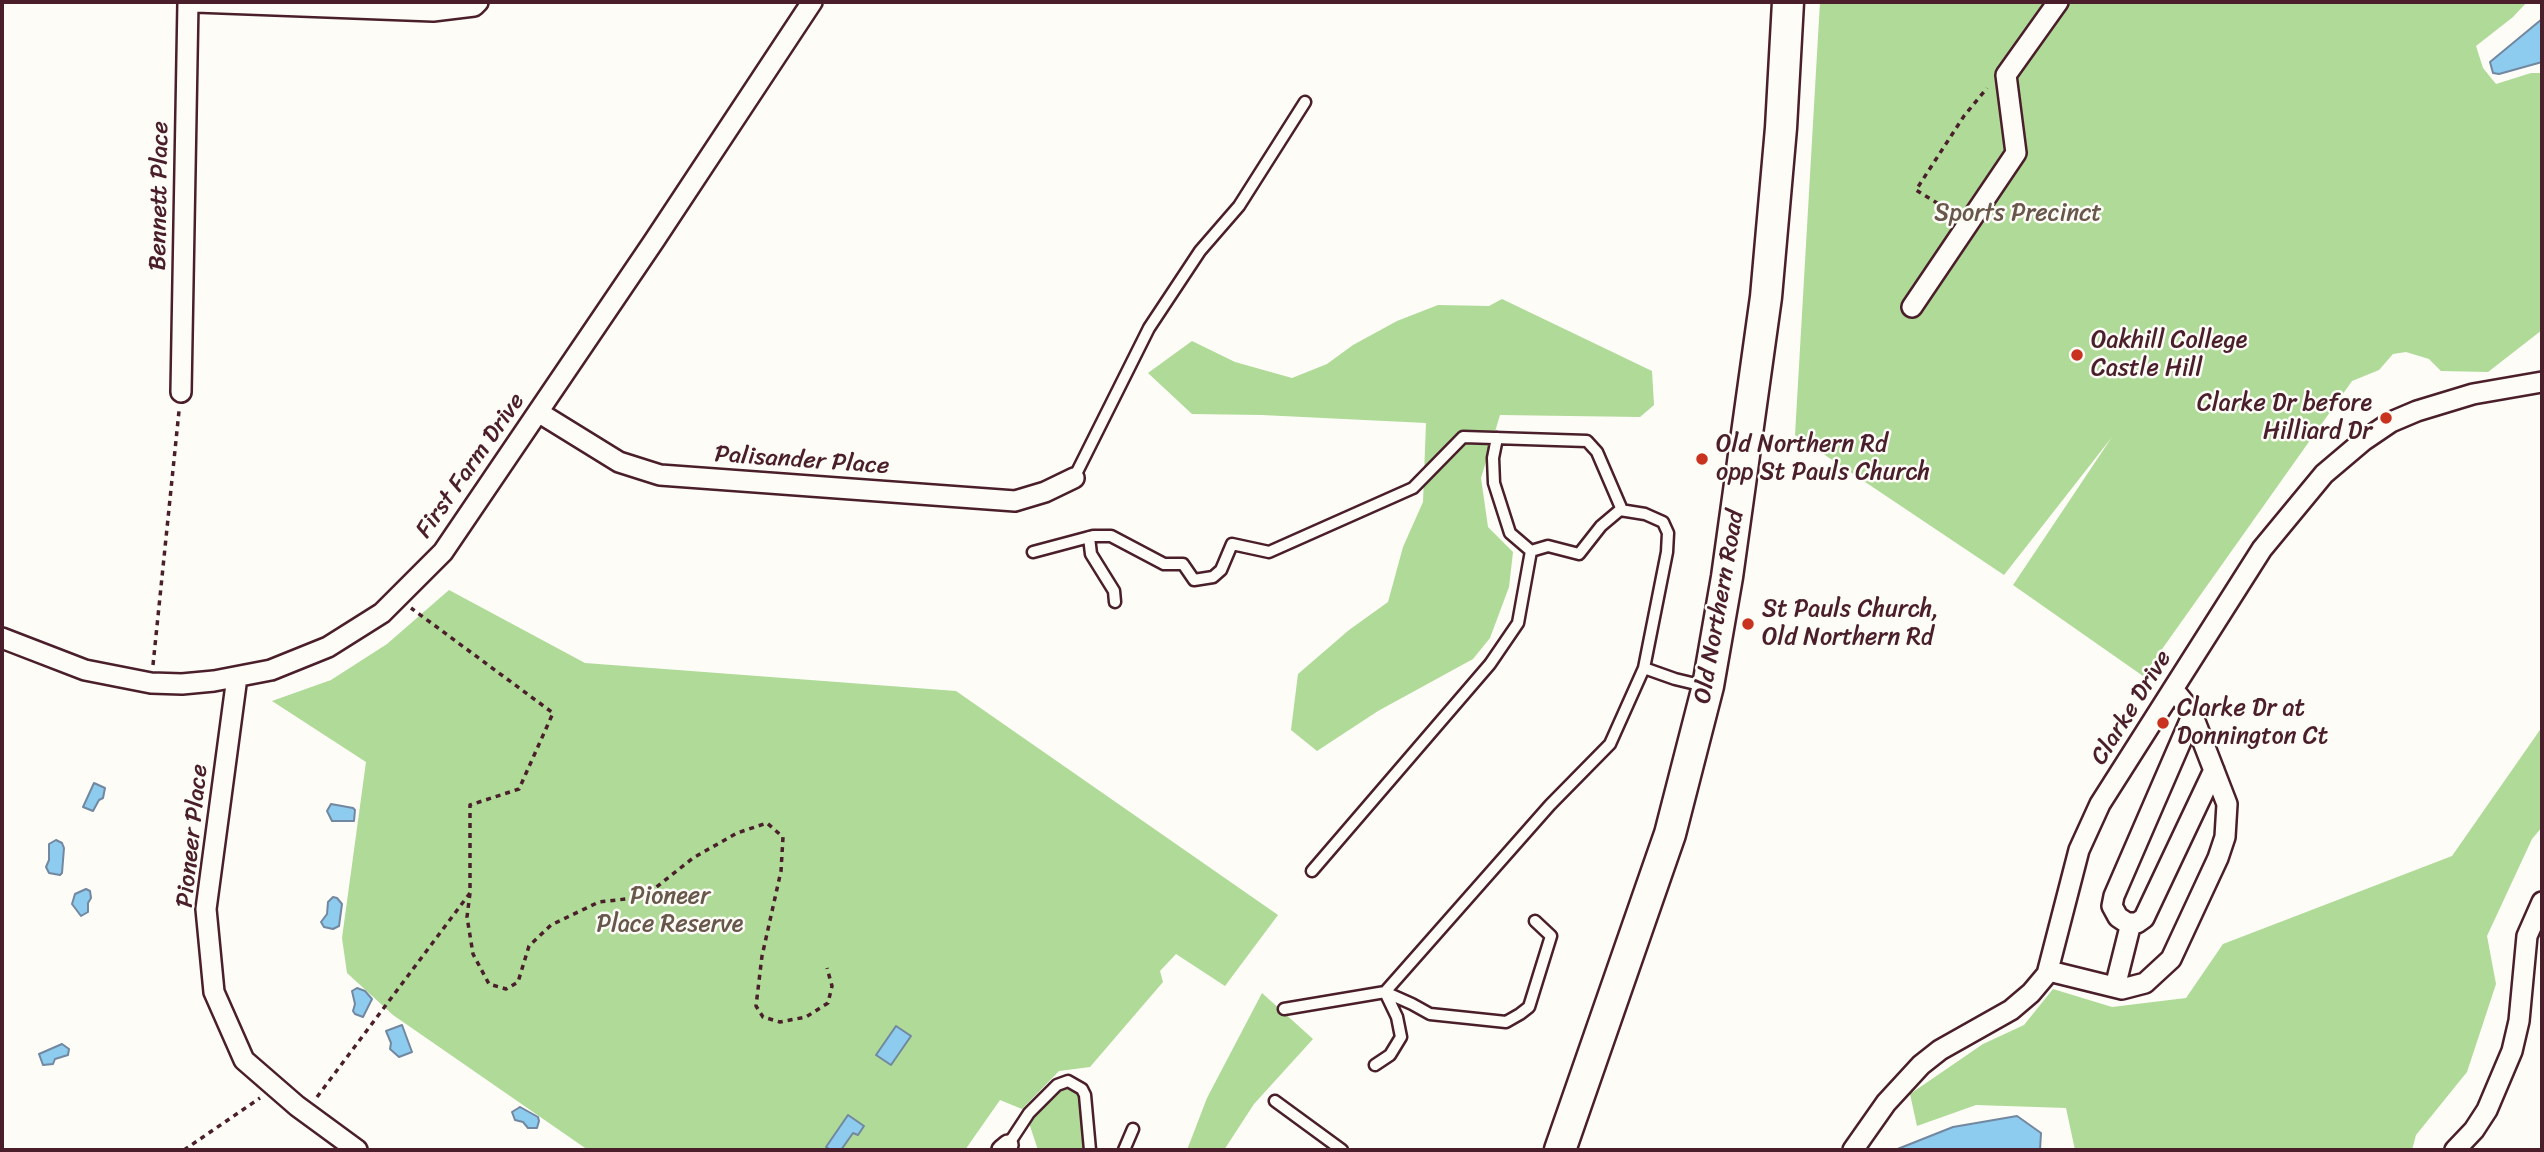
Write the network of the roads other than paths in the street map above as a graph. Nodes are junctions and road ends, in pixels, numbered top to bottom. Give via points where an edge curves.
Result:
1 (188, 2) edge
2 (196, 2) edge
3 (478, 2) edge
4 (812, 2) edge
5 (1788, 2) edge
6 (2058, 2) edge
7 (1305, 102) dead end
8 (1912, 307) dead end
9 (2542, 382) edge
10 (181, 392) road end
11 (538, 412) junction
12 (1497, 438) junction
13 (1074, 478) joint
14 (1622, 510) junction
15 (1089, 537) junction
16 (1531, 551) junction
17 (1032, 552) dead end
18 (1115, 602) dead end
19 (2, 638) edge
20 (1644, 668) junction
21 (237, 677) junction
22 (1708, 687) junction
23 (2173, 689) junction
24 (2192, 716) junction
25 (2214, 770) junction
26 (1312, 871) dead end
27 (2542, 902) edge
28 (1535, 921) dead end
29 (2130, 923) junction
30 (2049, 971) junction
31 (2115, 987) junction
32 (1385, 992) junction
33 (1284, 1009) dead end
34 (1375, 1065) dead end
35 (1275, 1101) dead end
36 (1133, 1129) dead end
37 (1005, 1148) edge
38 (357, 1150) edge
39 (1090, 1150) edge
40 (1124, 1150) edge
41 (1342, 1150) edge
42 (1560, 1150) edge
43 (1853, 1150) edge
44 (2455, 1150) edge

1 - 10 street, Bennett Place
2 - 3 street via 433,11
4 - 11 street, First Farm Drive
5 - 22 main road, Old Northern Road via 1766,297
6 - 8 street via 2006,75 2016,153
7 - 13 lane via 1239,206 1200,251 1149,328
9 - 23 street, Clarke Drive via 2473,394 2417,411 2363,441 2324,474 2262,549
11 - 13 street, Palisander Place via 619,462 660,475 1015,501
11 - 21 street, First Farm Drive via 443,552 398,599 328,647 271,670
12 - 14 lane via 1587,441 1597,452
12 - 15 lane via 1463,437 1413,488 1269,552 1232,544 1213,577 1194,580 1183,564 1164,564 1111,536
12 - 16 lane via 1493,483 1510,533
14 - 16 lane via 1601,526 1579,554 1548,546
14 - 20 lane via 1663,522 1668,533
15 - 17 lane
15 - 18 lane via 1091,554 1114,591
16 - 26 lane via 1518,623 1490,664
19 - 21 street, First Farm Drive via 85,670 151,682 182,684
20 - 22 lane
20 - 32 lane via 1609,744
21 - 38 street, Pioneer Place via 206,909 214,992 244,1060
22 - 42 main road, Old Northern Road via 1670,834
23 - 24 street
23 - 30 street, Clarke Drive via 2100,804 2079,850
24 - 25 street
24 - 29 street via 2114,896 2112,906 2118,918
25 - 29 street via 2144,918
25 - 31 street via 2227,804 2218,858 2171,959 2145,983
27 - 44 street via 2528,936 2512,1051 2487,1110
28 - 32 lane via 1551,936 1529,1007 1506,1022 1430,1014
29 - 31 street
30 - 31 street
30 - 43 street, Clarke Drive via 2011,1010 1940,1050 1921,1066 1886,1103
32 - 33 lane
32 - 34 lane via 1401,1037 1390,1055
35 - 41 lane
36 - 40 lane
37 - 39 lane via 1029,1112 1057,1085 1068,1081 1085,1095

